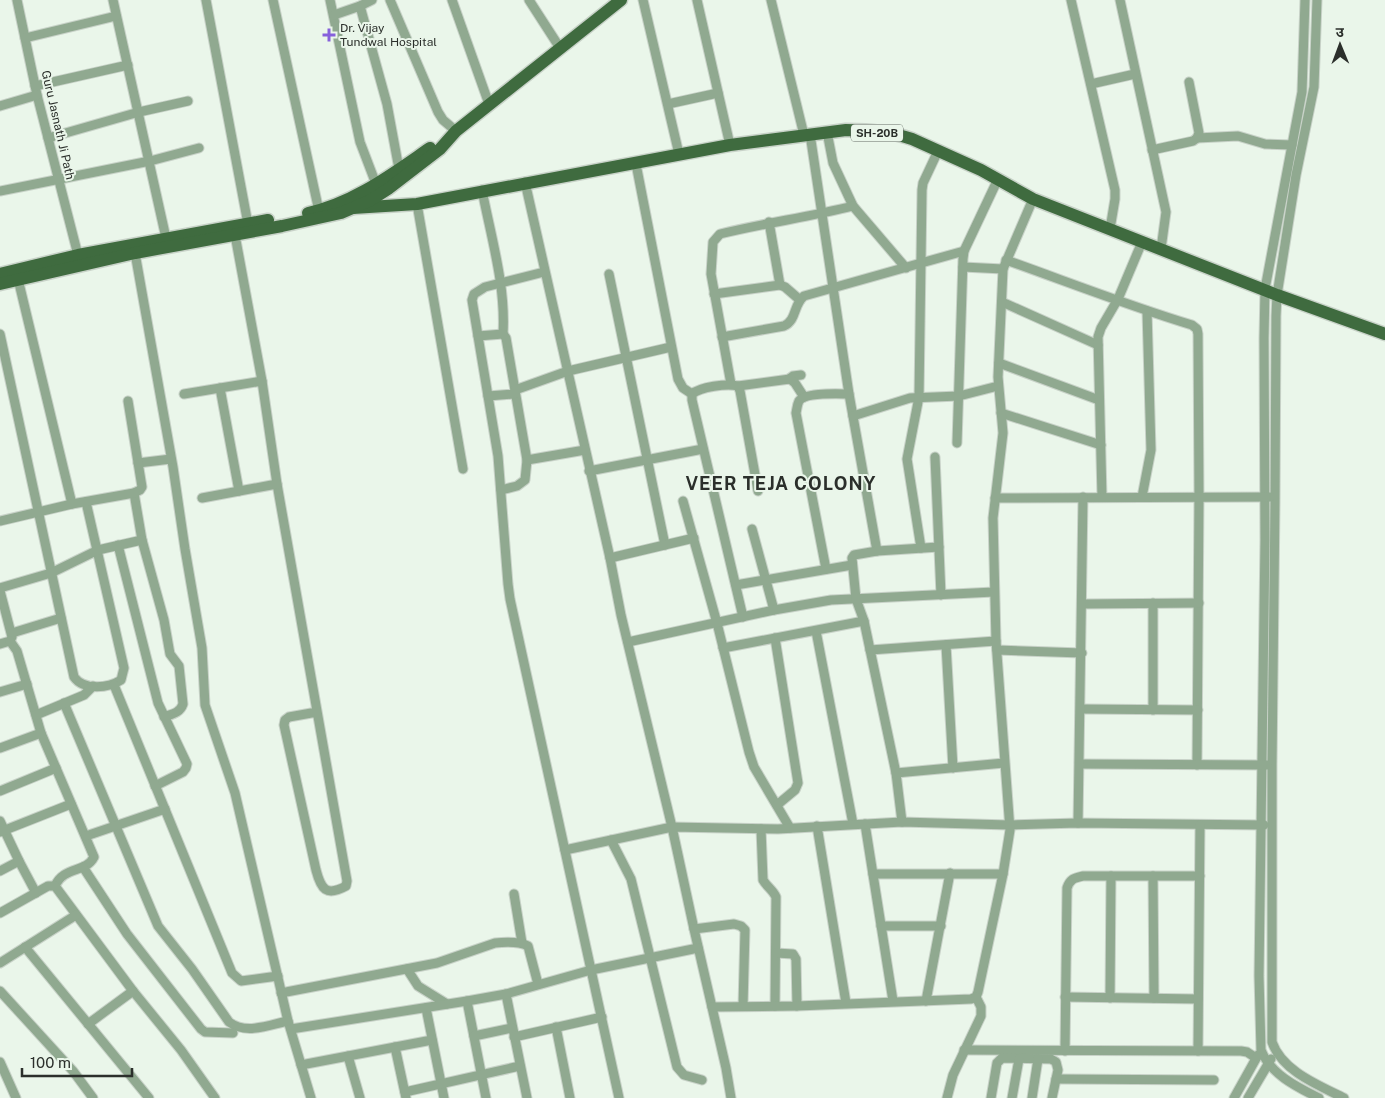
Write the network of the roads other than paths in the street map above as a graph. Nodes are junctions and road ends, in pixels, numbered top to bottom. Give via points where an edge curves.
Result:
1 (16, 0) edge
2 (113, 0) edge
3 (206, 0) edge
4 (272, 0) edge
5 (330, 0) edge
6 (372, 0) edge
7 (390, 0) edge
8 (452, 0) edge
9 (529, 0) edge
10 (621, 0) edge
11 (643, 0) edge
12 (697, 0) edge
13 (771, 0) edge
14 (1071, 0) edge
15 (1120, 0) edge
16 (1305, 0) edge
17 (1317, 0) edge
18 (608, 4) edge
19 (360, 6) junction
20 (334, 15) junction
21 (116, 16) junction
22 (25, 38) junction
23 (560, 48) junction
24 (128, 65) junction
25 (1136, 74) junction
26 (1189, 82) dead end
27 (1091, 84) junction
28 (36, 90) junction
29 (718, 93) junction
30 (188, 100) dead end
31 (488, 104) junction
32 (668, 104) junction
33 (0, 106) edge
34 (139, 112) junction
35 (827, 132) junction
36 (453, 134) junction
37 (807, 135) junction
38 (48, 138) junction
39 (1197, 138) junction
40 (730, 145) junction
41 (1292, 145) junction
42 (199, 148) dead end
43 (1152, 150) junction
44 (938, 151) junction
45 (679, 154) junction
46 (150, 161) junction
47 (636, 164) junction
48 (399, 169) junction
49 (1292, 174) junction
50 (58, 179) junction
51 (998, 180) junction
52 (525, 182) junction
53 (376, 184) junction
54 (482, 190) junction
55 (0, 192) edge
56 (1033, 199) junction
57 (417, 204) junction
58 (336, 205) junction
59 (853, 206) junction
60 (354, 208) junction
61 (319, 210) junction
62 (822, 214) junction
63 (769, 222) junction
64 (248, 224) junction
65 (1110, 229) junction
66 (235, 235) junction
67 (166, 238) junction
68 (1142, 242) junction
69 (1160, 249) junction
70 (964, 251) junction
71 (135, 253) junction
72 (78, 255) junction
73 (920, 264) junction
74 (1005, 265) junction
75 (962, 267) junction
76 (906, 268) junction
77 (544, 272) junction
78 (0, 274) edge
79 (609, 274) dead end
80 (18, 279) junction
81 (500, 283) junction
82 (0, 284) edge
83 (780, 285) junction
84 (834, 289) junction
85 (1271, 292) junction
86 (714, 294) junction
87 (1118, 299) junction
88 (800, 300) junction
89 (1002, 302) junction
90 (1147, 311) junction
91 (0, 334) edge
92 (503, 334) junction
93 (1385, 334) edge
94 (478, 336) junction
95 (722, 337) junction
96 (1098, 345) junction
97 (672, 347) junction
98 (625, 357) junction
99 (999, 363) junction
100 (568, 371) junction
101 (801, 375) dead end
102 (789, 379) junction
103 (262, 381) junction
104 (734, 385) junction
105 (998, 386) junction
106 (220, 388) junction
107 (515, 390) junction
108 (184, 394) dead end
109 (692, 394) junction
110 (850, 394) junction
111 (488, 396) junction
112 (959, 396) junction
113 (804, 397) junction
114 (919, 397) junction
115 (1099, 400) junction
116 (128, 401) dead end
117 (1001, 413) junction
118 (853, 416) junction
119 (957, 443) dead end
120 (1101, 446) junction
121 (703, 449) junction
122 (585, 450) junction
123 (935, 457) dead end
124 (647, 459) junction
125 (171, 460) junction
126 (527, 460) junction
127 (138, 463) junction
128 (463, 469) dead end
129 (589, 471) junction
130 (277, 484) junction
131 (501, 490) junction
132 (239, 491) junction
133 (758, 492) dead end
134 (134, 493) junction
135 (1083, 497) junction
136 (1102, 497) junction
137 (1142, 497) junction
138 (1199, 497) junction
139 (1265, 497) junction
140 (1275, 497) junction
141 (202, 498) dead end
142 (995, 498) junction
143 (86, 502) junction
144 (683, 502) dead end
145 (72, 504) junction
146 (38, 512) junction
147 (0, 521) edge
148 (752, 528) dead end
149 (694, 538) junction
150 (142, 540) junction
151 (118, 545) junction
152 (665, 545) junction
153 (939, 547) junction
154 (920, 548) junction
155 (98, 550) junction
156 (877, 551) junction
157 (610, 558) junction
158 (852, 564) junction
159 (826, 569) junction
160 (51, 573) junction
161 (766, 579) junction
162 (736, 585) junction
163 (0, 592) edge
164 (994, 592) junction
165 (941, 595) junction
166 (856, 599) junction
167 (1199, 603) junction
168 (1082, 604) junction
169 (1154, 604) junction
170 (774, 610) junction
171 (743, 617) junction
172 (61, 618) junction
173 (864, 621) junction
174 (717, 623) junction
175 (816, 630) junction
176 (11, 637) junction
177 (775, 638) junction
178 (628, 642) junction
179 (0, 644) edge
180 (946, 645) junction
181 (997, 646) junction
182 (723, 648) junction
183 (870, 650) junction
184 (1082, 653) junction
185 (27, 684) junction
186 (114, 685) junction
187 (93, 686) junction
188 (0, 692) edge
189 (64, 703) junction
190 (1081, 709) junction
191 (1153, 710) junction
192 (1198, 710) junction
193 (317, 712) junction
194 (36, 715) junction
195 (164, 717) junction
196 (41, 733) junction
197 (0, 748) edge
198 (1004, 763) junction
199 (1080, 764) junction
200 (1197, 765) junction
201 (1261, 765) junction
202 (1272, 765) junction
203 (56, 768) junction
204 (953, 768) junction
205 (896, 773) junction
206 (156, 786) junction
207 (0, 791) edge
208 (71, 804) junction
209 (777, 805) junction
210 (165, 809) junction
211 (0, 821) edge
212 (902, 822) junction
213 (1078, 823) junction
214 (853, 824) junction
215 (865, 824) junction
216 (1009, 825) junction
217 (1200, 825) junction
218 (1261, 825) junction
219 (1272, 825) junction
220 (115, 826) junction
221 (817, 826) junction
222 (672, 827) junction
223 (790, 828) junction
224 (761, 829) junction
225 (2, 831) edge
226 (86, 836) junction
227 (611, 840) junction
228 (565, 850) junction
229 (19, 861) junction
230 (83, 867) junction
231 (0, 871) edge
232 (950, 873) junction
233 (873, 874) junction
234 (1003, 874) junction
235 (1111, 876) junction
236 (1153, 876) junction
237 (1200, 876) junction
238 (55, 886) junction
239 (36, 893) junction
240 (514, 894) dead end
241 (0, 913) edge
242 (76, 915) junction
243 (881, 926) junction
244 (941, 926) junction
245 (694, 929) junction
246 (522, 943) junction
247 (25, 947) junction
248 (698, 948) junction
249 (776, 952) junction
250 (650, 958) junction
251 (0, 963) edge
252 (408, 968) junction
253 (591, 970) junction
254 (278, 976) junction
255 (538, 984) junction
256 (0, 991) edge
257 (132, 991) junction
258 (281, 993) junction
259 (506, 994) junction
260 (976, 997) junction
261 (1065, 997) junction
262 (1110, 998) junction
263 (1154, 998) junction
264 (1198, 999) junction
265 (467, 1001) junction
266 (893, 1001) junction
267 (926, 1001) junction
268 (846, 1003) junction
269 (448, 1004) junction
270 (712, 1006) junction
271 (743, 1006) junction
272 (775, 1006) junction
273 (797, 1006) junction
274 (426, 1008) junction
275 (602, 1017) junction
276 (88, 1024) junction
277 (290, 1025) junction
278 (556, 1027) junction
279 (513, 1032) junction
280 (233, 1033) dead end
281 (474, 1036) junction
282 (432, 1040) junction
283 (1272, 1042) junction
284 (396, 1047) junction
285 (964, 1050) junction
286 (1065, 1050) junction
287 (1198, 1051) junction
288 (1276, 1053) junction
289 (1259, 1054) junction
290 (348, 1056) junction
291 (1019, 1058) junction
292 (1038, 1059) junction
293 (0, 1062) edge
294 (1268, 1062) junction
295 (301, 1065) junction
296 (520, 1066) junction
297 (481, 1075) junction
298 (1056, 1079) junction
299 (702, 1080) dead end
300 (1214, 1080) dead end
301 (441, 1084) junction
302 (405, 1095) edge
303 (16, 1098) edge
304 (93, 1098) edge
305 (149, 1098) edge
306 (215, 1098) edge
307 (311, 1098) edge
308 (360, 1098) edge
309 (444, 1098) edge
310 (486, 1098) edge
311 (527, 1098) edge
312 (570, 1098) edge
313 (619, 1098) edge
314 (731, 1098) edge
315 (947, 1098) edge
316 (991, 1098) edge
317 (1012, 1098) edge
318 (1032, 1098) edge
319 (1052, 1098) edge
320 (1234, 1098) edge
321 (1248, 1098) edge
322 (1319, 1098) edge
323 (1344, 1098) edge

1 - 22 street, Guru Jasnath Ji Path
2 - 21 street
3 - 64 street
4 - 61 street
5 - 20 street
6 - 19 street
7 - 36 street via 438,112
8 - 31 street
9 - 23 street
10 - 18 main road
11 - 32 street
12 - 29 street
13 - 37 street
14 - 27 street
15 - 25 street
16 - 41 street via 1303,86
17 - 49 street via 1315,79
18 - 23 main road
19 - 20 street
19 - 48 street via 387,104
20 - 53 street via 360,142
21 - 22 street
21 - 24 street
22 - 28 street, Guru Jasnath Ji Path
23 - 31 main road
24 - 28 street
24 - 34 street
25 - 27 street
25 - 43 street
26 - 39 street via 1199,133
27 - 65 street via 1115,190
28 - 33 street
28 - 38 street, Guru Jasnath Ji Path
29 - 32 street
29 - 40 street
30 - 34 street
31 - 36 main road
32 - 45 street
34 - 38 street
34 - 46 street
35 - 37 main road, SH-20B
35 - 44 main road, SH-20B via 856,130 903,136
35 - 59 street via 833,163
36 - 48 main road
36 - 60 main road via 413,171
37 - 40 main road, SH-20B
37 - 62 street
38 - 50 street, Guru Jasnath Ji Path
39 - 41 street via 1238,136 1265,144
39 - 43 street
40 - 45 main road, SH-20B
41 - 49 street
42 - 46 street
43 - 69 street via 1166,212
44 - 51 main road, SH-20B
44 - 73 street via 922,190
45 - 47 main road, SH-20B
46 - 50 street
46 - 67 street
47 - 52 main road, SH-20B
47 - 97 street
48 - 53 main road
49 - 85 street
50 - 55 street
50 - 72 street, Guru Jasnath Ji Path
51 - 56 main road, SH-20B
51 - 70 street
52 - 54 main road, SH-20B
52 - 77 street
53 - 58 main road
54 - 57 main road, SH-20B
54 - 81 street
56 - 65 main road, SH-20B
56 - 74 street
57 - 60 main road, SH-20B
57 - 128 street
58 - 60 main road, SH-20B
58 - 61 main road
59 - 62 street
59 - 76 street
60 - 66 main road via 328,217
61 - 64 main road
62 - 63 street
62 - 84 street
63 - 83 street
63 - 86 street via 715,238 710,268
64 - 67 main road
65 - 68 main road, SH-20B
66 - 71 main road
66 - 103 street
67 - 72 main road
68 - 69 main road, SH-20B
68 - 87 street
69 - 85 main road, SH-20B
70 - 73 street
70 - 75 street
71 - 80 main road
71 - 125 street
72 - 78 main road
73 - 76 street
73 - 114 street
74 - 75 street
74 - 87 street
74 - 89 street
75 - 112 street
76 - 84 street
77 - 81 street
77 - 100 street
79 - 98 street
80 - 82 main road
80 - 145 street
81 - 92 street
81 - 94 street via 485,286 474,294 472,300
83 - 86 street
83 - 88 street
84 - 88 street via 804,296
84 - 110 street
85 - 93 main road, SH-20B
85 - 139 street via 1264,338
85 - 140 street
86 - 95 street
87 - 90 street
87 - 96 street via 1101,328
88 - 95 street via 792,320 784,326
89 - 96 street
89 - 99 street
90 - 137 street via 1151,450
90 - 138 street via 1197,329
91 - 146 street
92 - 94 street
92 - 107 street
94 - 111 street
95 - 104 street
96 - 115 street
97 - 98 street
97 - 109 street via 680,383
98 - 100 street
98 - 124 street
99 - 105 street
99 - 115 street
100 - 107 street
100 - 122 street
101 - 102 street
102 - 104 street
102 - 113 street
103 - 106 street
103 - 130 street
104 - 109 street via 696,390
104 - 133 street via 750,441
105 - 112 street
105 - 117 street
106 - 108 street
106 - 132 street
107 - 111 street via 514,394
107 - 126 street
109 - 121 street
110 - 113 street
110 - 118 street
111 - 131 street
112 - 114 street
112 - 119 street
113 - 159 street via 799,400 796,413
114 - 118 street
114 - 154 street via 907,458
115 - 120 street
116 - 127 street
117 - 120 street
117 - 142 street via 1003,433
118 - 156 street
120 - 136 street
121 - 124 street
121 - 162 street
122 - 126 street
122 - 129 street
123 - 153 street
124 - 129 street
124 - 152 street
125 - 127 street
125 - 254 street via 203,657 205,704 235,793
126 - 131 street via 525,480
127 - 134 street via 142,487
129 - 157 street
130 - 132 street
130 - 193 street
131 - 228 street via 510,599
132 - 141 street
134 - 143 street
134 - 150 street
135 - 136 street
135 - 142 street
135 - 168 street
136 - 137 street
137 - 138 street
138 - 139 street
138 - 167 street
139 - 140 street
139 - 201 street
140 - 202 street
142 - 164 street
143 - 145 street
143 - 155 street
144 - 149 street
145 - 146 street
146 - 147 street
146 - 160 street
148 - 161 street
149 - 152 street
149 - 174 street
150 - 151 street
150 - 195 street via 170,654 179,666 183,704 181,710
151 - 155 street
151 - 195 street
152 - 157 street
153 - 154 street
153 - 165 street
154 - 156 street
155 - 160 street
155 - 186 street via 124,668 121,680
156 - 158 street via 854,555
157 - 178 street
158 - 159 street
158 - 166 street
159 - 161 street
160 - 163 street
160 - 172 street
161 - 162 street
161 - 170 street
162 - 171 street
163 - 176 street
164 - 165 street
164 - 181 street
165 - 166 street
166 - 170 street
166 - 173 street
167 - 169 street
167 - 192 street
168 - 169 street
168 - 184 street
169 - 191 street
170 - 171 street
171 - 174 street
172 - 176 street
172 - 187 street via 74,678 84,686
173 - 175 street
173 - 183 street
174 - 178 street
174 - 182 street
175 - 177 street
175 - 214 street
176 - 179 street
176 - 185 street
177 - 182 street
177 - 209 street via 798,782 795,790
178 - 222 street
180 - 181 street
180 - 183 street
180 - 204 street
181 - 184 street
181 - 198 street
182 - 209 street via 749,752
183 - 205 street
184 - 190 street
185 - 188 street
185 - 194 street
186 - 187 street
186 - 206 street
187 - 189 street via 84,695
189 - 194 street
189 - 220 street
190 - 191 street
190 - 199 street
191 - 192 street
192 - 200 street
193 - 193 street via 347,882 342,888 328,890 323,888 318,877 284,725 289,717
194 - 196 street
195 - 206 street via 187,764 183,772
196 - 197 street
196 - 203 street
198 - 204 street
198 - 216 street
199 - 200 street
199 - 213 street
200 - 201 street
201 - 202 street
201 - 218 street
202 - 219 street
203 - 207 street
203 - 208 street
204 - 205 street
205 - 212 street
206 - 210 street
208 - 225 street
208 - 226 street
209 - 223 street
210 - 220 street
210 - 254 street via 232,973 241,981
211 - 225 street
212 - 215 street
212 - 216 street
213 - 216 street
213 - 217 street
214 - 215 street
214 - 221 street
215 - 233 street
216 - 234 street
217 - 218 street
217 - 237 street
218 - 219 street
218 - 289 street
219 - 283 street
220 - 226 street
220 - 277 street via 158,926 229,1022 247,1029
221 - 223 street
221 - 268 street
222 - 224 street
222 - 227 street
222 - 245 street
223 - 224 street
224 - 249 street via 763,880 776,897
225 - 229 street
226 - 230 street via 94,857
227 - 228 street
227 - 250 street via 631,879
228 - 253 street
229 - 231 street
229 - 239 street
230 - 238 street via 63,875
230 - 280 street via 127,934 200,1029
232 - 233 street
232 - 234 street
232 - 244 street
233 - 243 street
234 - 260 street
235 - 236 street
235 - 261 street via 1083,876 1069,882
235 - 262 street
236 - 237 street
236 - 263 street
237 - 264 street
238 - 239 street
238 - 242 street
239 - 241 street
240 - 246 street
242 - 247 street
242 - 257 street
243 - 244 street
243 - 266 street
244 - 267 street
245 - 248 street
245 - 271 street via 734,924 745,930
246 - 252 street via 495,943 437,963
246 - 255 street via 528,946
247 - 251 street
247 - 276 street
248 - 250 street
248 - 270 street
249 - 272 street
249 - 273 street via 793,954 796,959
250 - 253 street
250 - 299 street via 677,1067 684,1075
252 - 258 street
252 - 269 street via 418,986
253 - 255 street
253 - 275 street
254 - 258 street
255 - 259 street
256 - 304 street via 73,1071
257 - 276 street
257 - 306 street via 181,1050
258 - 277 street
259 - 265 street
259 - 279 street
260 - 267 street
260 - 285 street via 981,1016
261 - 262 street
261 - 286 street
262 - 263 street
263 - 264 street
264 - 287 street
265 - 269 street
265 - 281 street
266 - 267 street
266 - 268 street
268 - 273 street
269 - 274 street
270 - 271 street
270 - 314 street
271 - 272 street
272 - 273 street
274 - 277 street
274 - 282 street
275 - 278 street
275 - 313 street
276 - 305 street
277 - 295 street
278 - 279 street
278 - 312 street
279 - 281 street
279 - 296 street
281 - 297 street
282 - 284 street
282 - 301 street
283 - 288 street
283 - 289 street
284 - 290 street
284 - 302 street
285 - 286 street
285 - 315 street via 950,1081
286 - 287 street
287 - 289 street
288 - 294 street
288 - 323 street via 1307,1078
289 - 294 street
289 - 320 street
290 - 295 street
290 - 308 street
291 - 292 street
291 - 316 street via 1002,1058 996,1063
291 - 317 street
292 - 298 street via 1056,1062
292 - 318 street
293 - 303 street
294 - 321 street
294 - 322 street via 1291,1083
295 - 307 street
296 - 297 street
296 - 311 street
297 - 301 street
297 - 310 street
298 - 300 street
298 - 319 street
301 - 302 street
301 - 309 street

